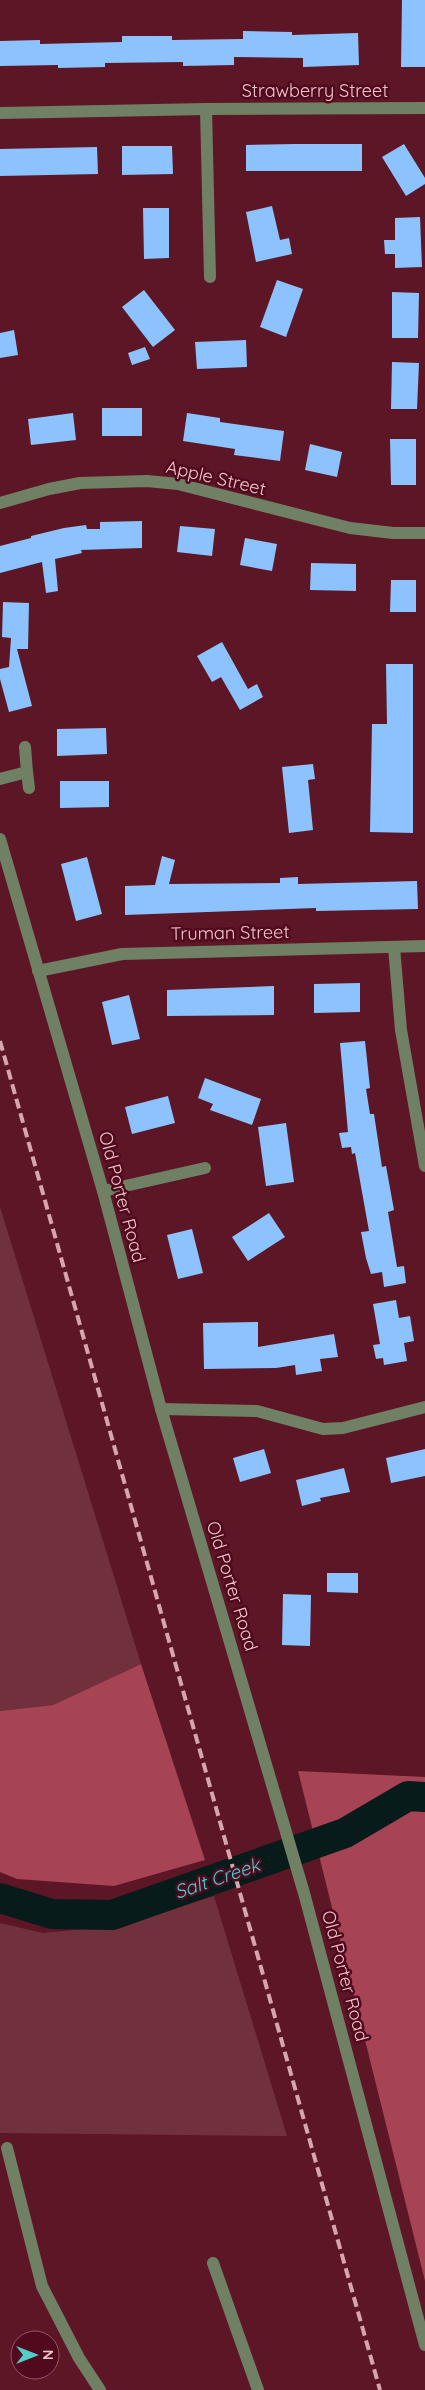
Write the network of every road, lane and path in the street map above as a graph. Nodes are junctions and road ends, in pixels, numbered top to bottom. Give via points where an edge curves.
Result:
1 (425, 108) edge
2 (206, 109) junction
3 (0, 113) edge
4 (210, 277) dead end
5 (0, 503) edge
6 (425, 533) edge
7 (25, 747) dead end
8 (27, 772) junction
9 (0, 778) edge
10 (29, 788) dead end
11 (0, 839) edge
12 (425, 946) edge
13 (394, 948) junction
14 (38, 971) junction
15 (425, 1166) edge
16 (205, 1168) dead end
17 (103, 1191) junction
18 (425, 1408) edge
19 (161, 1409) junction
20 (7, 2148) dead end
21 (213, 2263) dead end
22 (425, 2345) edge
23 (100, 2390) edge
24 (258, 2390) edge

1 - 2 street, Strawberry Street
2 - 3 street, Strawberry Street
2 - 4 street
5 - 6 street, Apple Street via 80,483 147,481 178,484 350,528
7 - 8 street
8 - 9 street
8 - 10 street
11 - 14 street, Old Porter Road
12 - 13 street, Truman Street
13 - 14 street, Truman Street via 122,954
13 - 15 street via 401,1030
14 - 17 street, Old Porter Road
16 - 17 street
17 - 19 street, Old Porter Road
18 - 19 street via 323,1430 257,1411
19 - 22 street, Old Porter Road via 304,1893
20 - 23 street via 42,2286 78,2358
21 - 24 street

